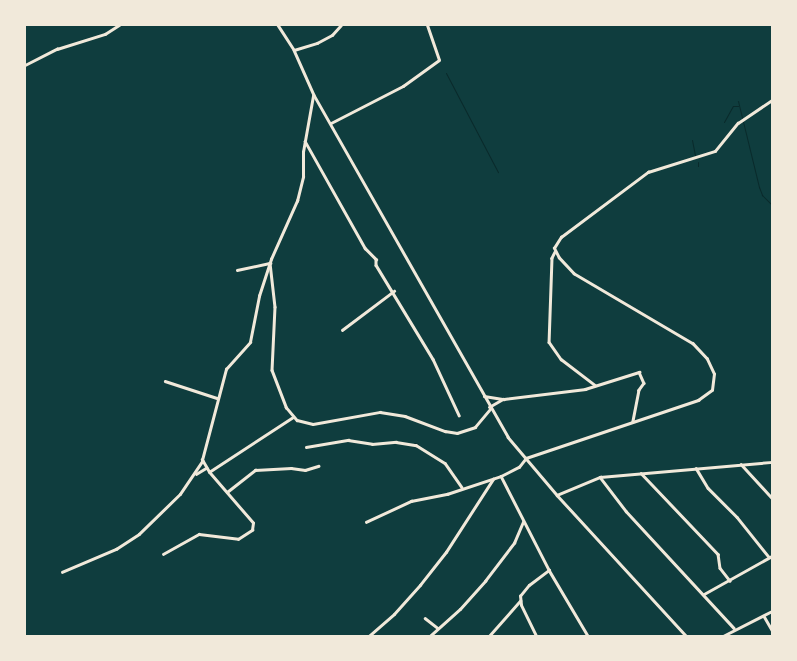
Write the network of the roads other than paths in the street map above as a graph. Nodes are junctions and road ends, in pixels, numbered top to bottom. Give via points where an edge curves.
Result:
1 (119, 25) edge
2 (278, 25) edge
3 (341, 25) edge
4 (427, 25) edge
5 (294, 50) junction
6 (25, 65) edge
7 (314, 96) junction
8 (772, 100) edge
9 (332, 123) junction
10 (304, 141) junction
11 (555, 252) junction
12 (270, 263) junction
13 (237, 270) dead end
14 (394, 291) junction
15 (342, 330) dead end
16 (165, 381) dead end
17 (595, 385) junction
18 (484, 396) junction
19 (218, 398) junction
20 (504, 399) junction
21 (490, 408) junction
22 (459, 416) dead end
23 (293, 417) junction
24 (633, 420) junction
25 (306, 447) dead end
26 (526, 458) junction
27 (202, 460) junction
28 (772, 462) edge
29 (741, 464) junction
30 (318, 466) dead end
31 (206, 468) junction
32 (696, 468) junction
33 (208, 472) junction
34 (641, 473) junction
35 (195, 474) junction
36 (500, 476) junction
37 (600, 477) junction
38 (493, 479) junction
39 (462, 487) junction
40 (227, 492) junction
41 (557, 495) junction
42 (772, 498) edge
43 (366, 522) dead end
44 (523, 522) junction
45 (163, 554) dead end
46 (771, 557) edge
47 (549, 570) junction
48 (62, 572) dead end
49 (730, 581) junction
50 (704, 594) junction
51 (520, 601) junction
52 (772, 611) edge
53 (764, 616) junction
54 (425, 618) dead end
55 (438, 628) junction
56 (734, 628) junction
57 (772, 630) edge
58 (369, 636) edge
59 (430, 636) edge
60 (489, 636) edge
61 (536, 636) edge
62 (588, 636) edge
63 (686, 636) edge
64 (723, 636) edge

1 - 6 street via 105,34 57,50
2 - 5 street
3 - 5 street via 332,35 317,43
4 - 9 street via 439,60 403,86
5 - 7 street
7 - 9 street
7 - 10 street
8 - 11 street via 738,123 715,151 648,172 561,237 555,245
9 - 18 street
10 - 12 street via 303,177 297,201
10 - 14 street via 365,248 376,259 376,265
11 - 17 street via 552,258 549,342 561,359
11 - 24 street via 574,274 693,344 707,359 712,370 712,387 704,396
12 - 13 street
12 - 19 street via 259,296 250,342 226,369
12 - 23 street via 275,307 272,370
14 - 15 street
14 - 22 street via 437,366
16 - 19 street
17 - 20 street via 585,389
17 - 24 street via 639,372 644,383 639,390
18 - 20 street
18 - 21 street
19 - 27 street
20 - 21 street
21 - 23 street via 477,426 457,433 445,432 405,416 380,412 313,424 302,423
21 - 26 street via 508,437
23 - 33 street
24 - 26 street
25 - 39 street via 348,440 372,444 396,442 416,445 445,463
26 - 36 street via 518,467
26 - 41 street
27 - 31 street
27 - 35 street
28 - 29 street
29 - 32 street
29 - 42 street
30 - 40 street via 305,470 255,470
31 - 33 street
31 - 35 street
32 - 34 street
32 - 46 street via 705,484
33 - 40 street
34 - 37 street
34 - 49 street via 718,554 720,568
35 - 48 street via 176,499 139,534 116,549
36 - 38 street
36 - 44 street
37 - 41 street
37 - 50 street via 626,511
38 - 39 street
38 - 58 street via 446,552 420,585 391,617
39 - 43 street via 447,494 411,501
40 - 45 street via 253,523 250,532 234,539 199,534
41 - 63 street
44 - 47 street
44 - 55 street via 514,543 485,581 460,609
46 - 49 street
47 - 51 street via 528,585
47 - 62 street
49 - 50 street
50 - 56 street
51 - 60 street
51 - 61 street
52 - 53 street
53 - 56 street
53 - 57 street
54 - 55 street
55 - 59 street
56 - 64 street

